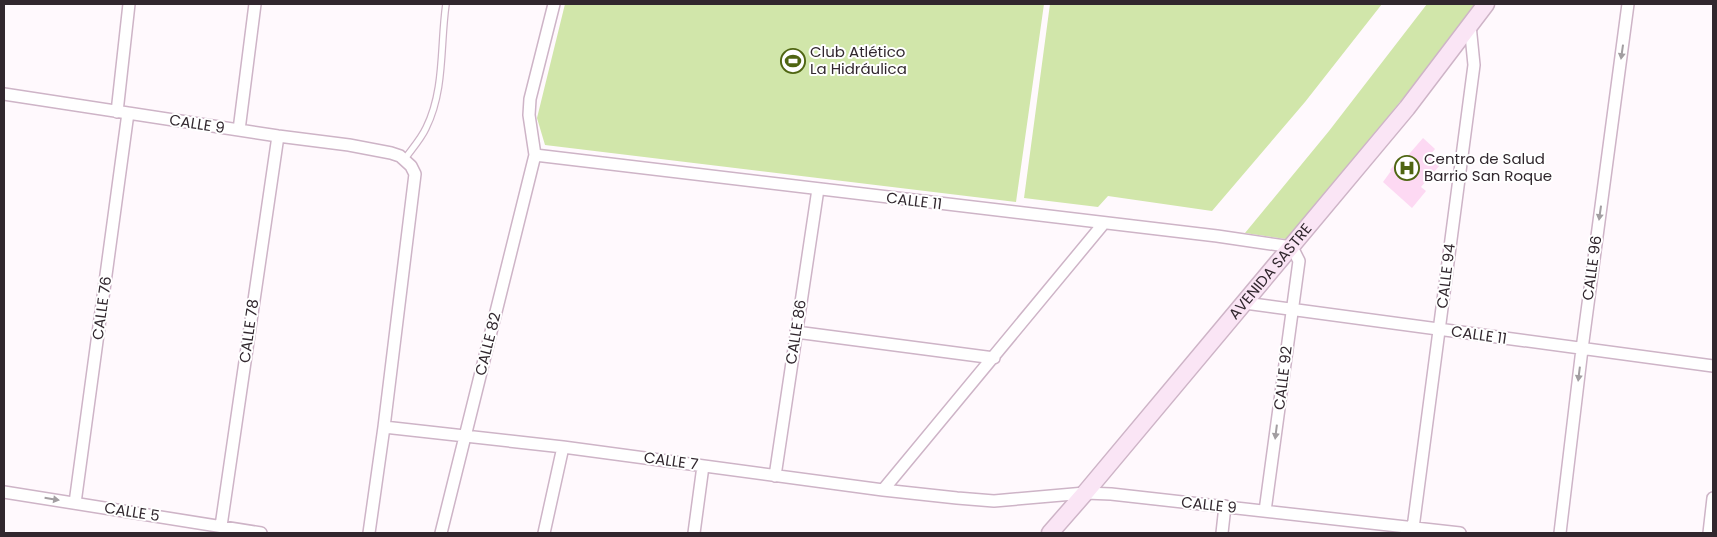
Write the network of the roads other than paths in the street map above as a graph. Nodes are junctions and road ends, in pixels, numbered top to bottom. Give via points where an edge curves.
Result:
1 (129, 4) edge
2 (255, 4) edge
3 (446, 4) edge
4 (554, 4) edge
5 (1486, 4) edge
6 (1628, 4) edge
7 (1470, 25) junction
8 (4, 94) edge
9 (122, 112) junction
10 (239, 130) junction
11 (278, 136) junction
12 (535, 155) junction
13 (404, 160) junction
14 (818, 189) junction
15 (1104, 223) junction
16 (1292, 247) junction
17 (1245, 303) junction
18 (1292, 310) junction
19 (1440, 330) junction
20 (796, 332) junction
21 (1582, 348) junction
22 (994, 358) junction
23 (1713, 366) edge
24 (384, 427) junction
25 (465, 435) junction
26 (563, 447) junction
27 (704, 466) junction
28 (775, 476) junction
29 (883, 490) junction
30 (4, 492) edge
31 (1085, 493) junction
32 (957, 498) joint
33 (1713, 498) edge
34 (75, 503) junction
35 (1225, 506) junction
36 (1266, 511) junction
37 (221, 526) junction
38 (1420, 530) edge
39 (261, 533) edge
40 (369, 533) edge
41 (441, 533) edge
42 (544, 533) edge
43 (694, 533) edge
44 (1050, 533) edge
45 (1222, 533) edge
46 (1460, 533) edge
47 (1560, 533) edge
48 (1709, 533) edge

1 - 9 street, CALLE 76
2 - 10 street
3 - 13 lane via 440,88 426,129
4 - 12 street via 530,99
5 - 7 street, AVENIDA SASTRE
6 -> 21 street, CALLE 96
7 - 16 street, AVENIDA SASTRE via 1408,108
7 - 19 street, CALLE 94 via 1474,65
8 - 9 street, CALLE 9
9 - 10 street, CALLE 9
9 - 34 street, CALLE 76
10 - 11 street, CALLE 9
11 - 13 street, CALLE 9 via 349,145 391,153
11 - 37 street, CALLE 78
12 - 14 street, CALLE 11
12 - 25 street, CALLE 82
13 - 24 street via 414,174
14 - 15 street, CALLE 11
14 - 20 street, CALLE 86
15 - 16 street, CALLE 11
15 - 22 street
16 - 17 street, AVENIDA SASTRE
16 - 18 street, CALLE 92 via 1299,261
17 - 18 street, CALLE 11
17 - 31 street, AVENIDA SASTRE
18 - 19 street, CALLE 11
18 -> 36 street, CALLE 92
19 - 21 street, CALLE 11
19 - 38 street, CALLE 94
20 - 22 street
20 - 28 street, CALLE 86
21 - 23 street, CALLE 11
21 -> 47 street, CALLE 96
22 - 29 street
24 - 25 street, CALLE 7
24 - 40 street
25 - 26 street, CALLE 7
25 - 41 street, CALLE 82
26 - 27 street, CALLE 7
26 - 42 street
27 - 28 street, CALLE 7
27 - 43 street
28 - 29 street, CALLE 7
29 - 32 street, CALLE 7
30 -> 34 street, CALLE 5
31 - 32 street, CALLE 9 via 994,500
31 - 35 street, CALLE 9
31 - 44 street, AVENIDA SASTRE
33 - 48 street
34 - 37 street, CALLE 5
35 - 36 street, CALLE 9
35 - 45 street
36 - 38 street, CALLE 9
37 - 39 street, CALLE 5
38 - 46 street, CALLE 9

